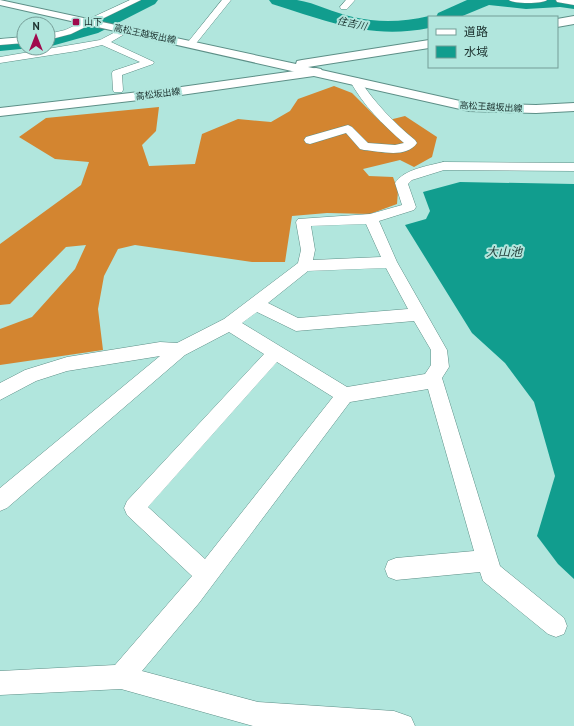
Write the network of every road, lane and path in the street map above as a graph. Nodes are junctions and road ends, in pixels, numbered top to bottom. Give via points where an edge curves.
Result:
1 (137, 0) edge
2 (227, 0) edge
3 (351, 0) edge
4 (513, 0) edge
5 (543, 0) edge
6 (560, 0) edge
7 (0, 2) edge
8 (574, 2) edge
9 (344, 7) dead end
10 (574, 20) edge
11 (91, 22) junction
12 (558, 23) edge
13 (574, 27) edge
14 (125, 30) junction
15 (558, 30) edge
16 (56, 35) edge
17 (16, 41) edge
18 (0, 42) edge
19 (103, 42) junction
20 (191, 44) junction
21 (428, 44) edge
22 (428, 52) edge
23 (0, 60) edge
24 (291, 66) junction
25 (316, 72) junction
26 (355, 81) junction
27 (118, 90) junction
28 (0, 103) edge
29 (574, 107) edge
30 (0, 112) edge
31 (310, 140) dead end
32 (574, 167) edge
33 (371, 219) junction
34 (390, 262) junction
35 (305, 266) junction
36 (255, 304) junction
37 (419, 314) junction
38 (230, 324) junction
39 (180, 350) junction
40 (276, 352) junction
41 (433, 376) junction
42 (0, 392) edge
43 (345, 395) junction
44 (0, 501) edge
45 (487, 561) junction
46 (396, 569) dead end
47 (206, 574) junction
48 (556, 626) dead end
49 (121, 677) junction
50 (0, 684) edge
51 (402, 726) edge

1 - 11 street
2 - 20 street
3 - 9 street
4 - 5 street
6 - 8 street
7 - 11 main road, 高松王越坂出線
10 - 12 main road
11 - 14 main road, 高松王越坂出線
11 - 16 street
13 - 15 main road
14 - 19 street
14 - 20 main road, 高松王越坂出線
17 - 18 street
19 - 23 street
19 - 27 street via 149,62 117,73
20 - 24 main road, 高松王越坂出線
21 - 24 main road, 高松王越坂出線
22 - 25 main road, 高松王越坂出線
24 - 25 main road, 高松王越坂出線
24 - 27 main road, 高松坂出線
25 - 26 main road, 高松王越坂出線
25 - 30 main road, 高松坂出線 via 174,92
26 - 29 main road, 高松王越坂出線 via 469,107
26 - 31 street via 367,100 411,143 407,147 395,149 364,146 348,129
27 - 28 main road, 高松坂出線
32 - 33 street via 443,166 407,177 401,183 409,207
33 - 34 street
33 - 35 street via 303,222 308,250
34 - 35 street
34 - 37 street
35 - 36 street
36 - 37 street via 296,325
36 - 38 street
37 - 41 street via 439,350 440,367
38 - 39 street
38 - 40 street
39 - 42 street via 160,350 67,364 31,376
39 - 44 street
40 - 43 street
40 - 47 street via 134,508
41 - 43 street via 430,381
41 - 45 street
43 - 47 street
45 - 46 street
45 - 48 street via 491,573
47 - 49 street
49 - 50 street
49 - 51 street via 258,715

